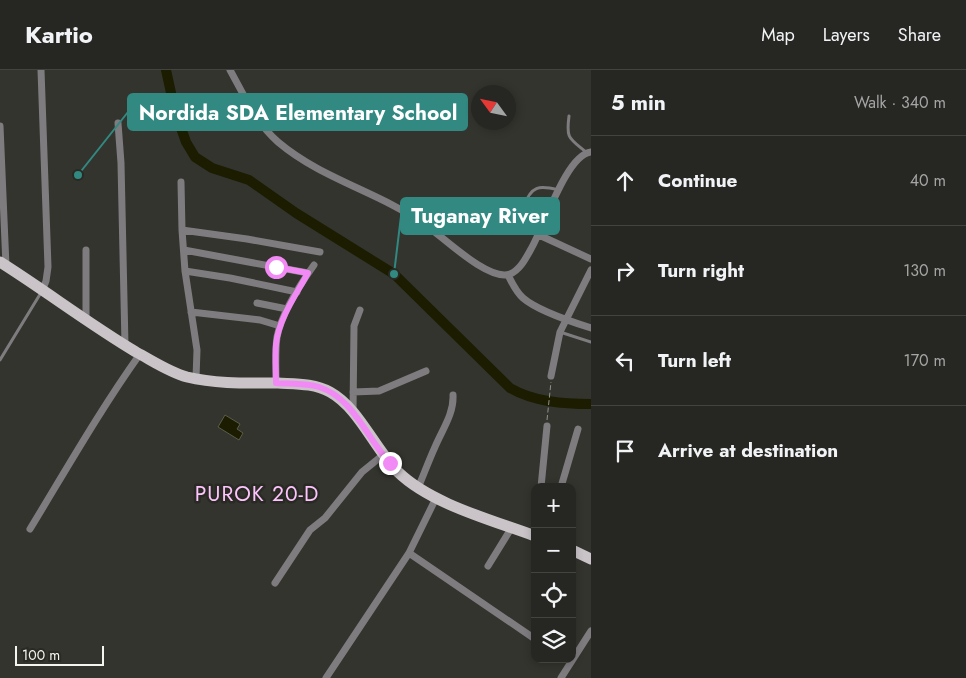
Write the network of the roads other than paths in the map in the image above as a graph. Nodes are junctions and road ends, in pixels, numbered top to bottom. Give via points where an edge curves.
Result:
1 (41, 70) edge
2 (230, 70) edge
3 (569, 116) dead end
4 (118, 123) dead end
5 (0, 126) edge
6 (589, 153) edge
7 (181, 182) dead end
8 (559, 190) junction
9 (182, 230) junction
10 (539, 235) junction
11 (86, 250) dead end
12 (184, 250) junction
13 (320, 252) dead end
14 (591, 260) edge
15 (3, 264) edge
16 (314, 265) dead end
17 (591, 270) edge
18 (185, 271) junction
19 (308, 273) junction
20 (508, 275) junction
21 (42, 291) junction
22 (298, 292) junction
23 (257, 303) dead end
24 (287, 309) junction
25 (360, 310) dead end
26 (191, 312) junction
27 (565, 320) junction
28 (86, 321) junction
29 (280, 326) junction
30 (591, 328) edge
31 (560, 332) junction
32 (591, 342) edge
33 (125, 345) junction
34 (140, 354) junction
35 (0, 360) edge
36 (426, 370) dead end
37 (551, 376) road end
38 (196, 378) junction
39 (276, 383) junction
40 (354, 392) junction
41 (453, 395) dead end
42 (353, 412) junction
43 (546, 426) dead end
44 (578, 428) dead end
45 (382, 455) junction
46 (541, 483) edge
47 (562, 483) edge
48 (418, 488) junction
49 (436, 498) junction
50 (512, 527) junction
51 (30, 529) dead end
52 (531, 534) edge
53 (576, 551) edge
54 (408, 553) junction
55 (589, 554) edge
56 (488, 566) dead end
57 (275, 583) dead end
58 (591, 631) edge
59 (531, 636) edge
60 (576, 652) edge
61 (568, 663) edge
62 (326, 678) edge
63 (561, 678) edge

1 - 21 street via 48,267
2 - 20 street via 256,117 292,154 316,169 396,206 486,269
3 - 6 lane via 568,136
4 - 33 street
5 - 15 street
6 - 8 street via 579,156
7 - 9 street
8 - 10 street
8 - 10 lane via 541,187 533,189 527,196 522,220
9 - 12 street
9 - 13 street
10 - 14 street
10 - 20 street via 522,265
11 - 28 street
12 - 18 street
12 - 19 street
15 - 21 main road
16 - 19 street
17 - 27 street
18 - 22 street
18 - 26 street
19 - 22 street
20 - 27 street via 517,292 527,301
21 - 28 main road
21 - 35 lane
22 - 24 street
23 - 24 street
24 - 29 street
25 - 40 street via 354,326
26 - 29 street via 260,320
26 - 38 street via 197,350
27 - 30 street
27 - 31 street
28 - 33 main road
29 - 39 street via 276,344
31 - 32 lane
31 - 37 street
33 - 34 main road
34 - 38 main road via 166,369
34 - 51 street
36 - 40 street via 379,391
38 - 39 main road
39 - 42 main road via 319,387 336,396
40 - 42 street
41 - 48 street via 451,414
42 - 45 main road
43 - 46 street
44 - 47 street
45 - 48 main road
45 - 57 street via 362,472 325,518 310,530
48 - 49 main road
49 - 50 main road
49 - 54 street
50 - 52 main road
50 - 56 street
53 - 55 main road
54 - 59 street
54 - 62 street
58 - 60 street
61 - 63 street

